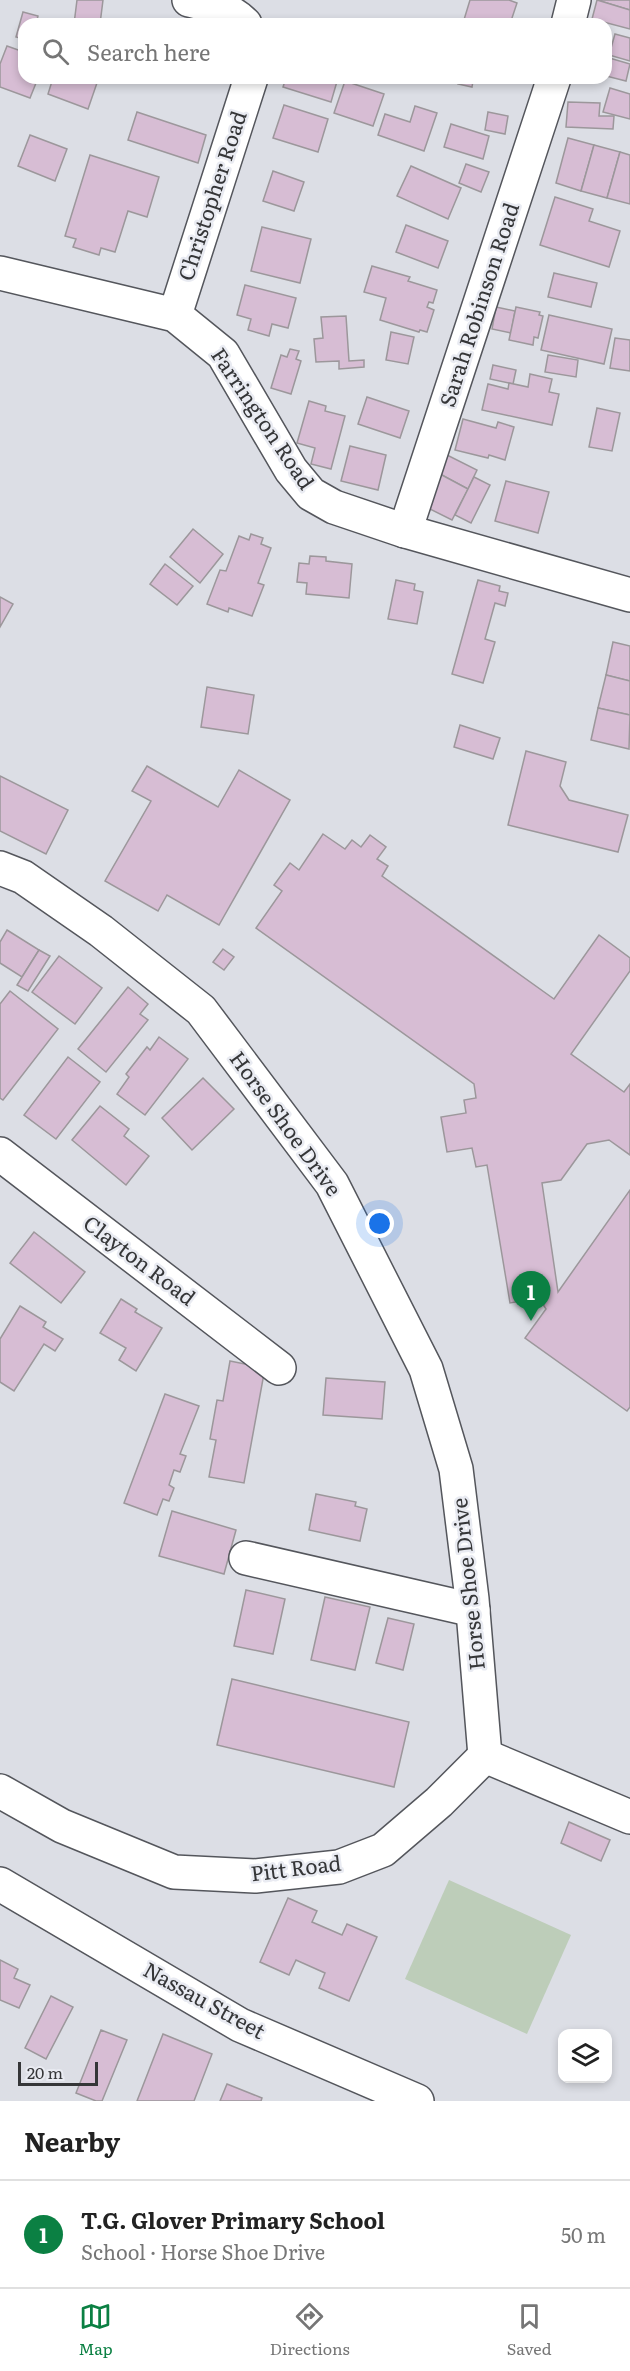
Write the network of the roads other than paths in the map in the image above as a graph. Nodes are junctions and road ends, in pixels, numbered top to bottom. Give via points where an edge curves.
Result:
1 (189, 0) edge
2 (574, 0) edge
3 (240, 18) edge
4 (570, 18) edge
5 (249, 84) edge
6 (552, 84) edge
7 (0, 273) edge
8 (175, 315) junction
9 (405, 531) junction
10 (630, 595) edge
11 (0, 868) edge
12 (0, 1154) edge
13 (279, 1368) dead end
14 (246, 1558) dead end
15 (473, 1610) junction
16 (485, 1756) junction
17 (0, 1791) edge
18 (630, 1817) edge
19 (0, 1884) edge
20 (417, 2101) edge

1 - 3 street
2 - 4 street
5 - 8 street, Christopher Road
6 - 9 street, Sarah Robinson Road
7 - 8 street, Farrington Road
8 - 9 street, Farrington Road via 223,354 291,470 311,494 334,507
9 - 10 street, Farrington Road
11 - 15 street, Horse Shoe Drive via 23,877 101,931 201,1010 332,1184 426,1369 456,1469
12 - 13 street, Clayton Road
14 - 15 street
15 - 16 street, Horse Shoe Drive
16 - 17 street, Pitt Road via 383,1850 339,1867 255,1876 174,1872 62,1826
16 - 18 street
19 - 20 street, Nassau Street via 240,2025

